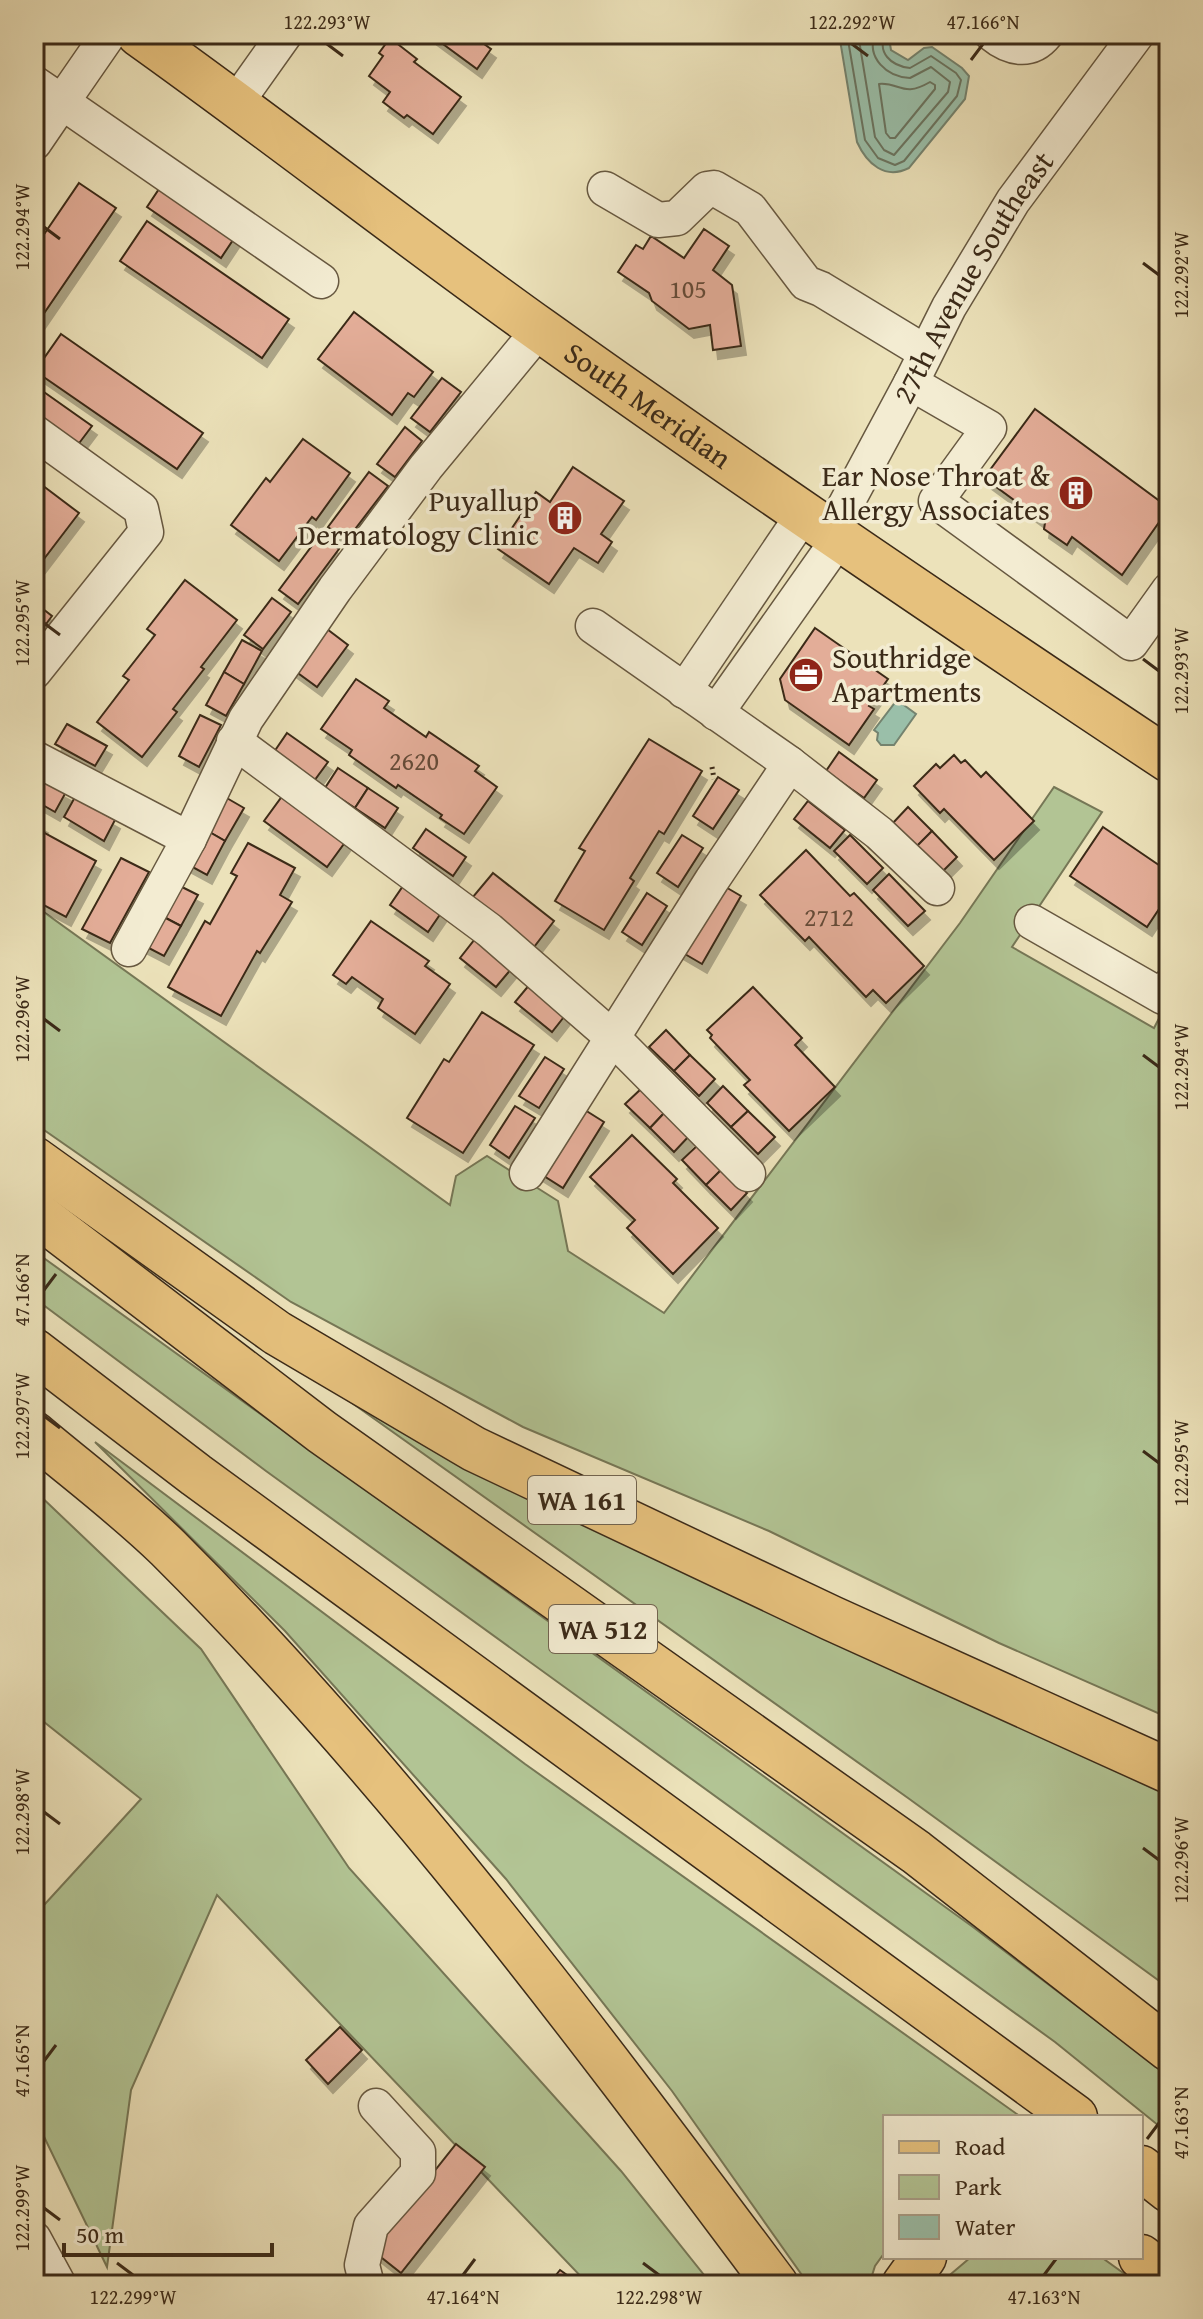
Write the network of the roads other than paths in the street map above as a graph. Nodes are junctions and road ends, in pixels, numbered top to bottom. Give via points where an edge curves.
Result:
1 (109, 34) edge
2 (139, 34) edge
3 (285, 34) edge
4 (992, 34) edge
5 (1046, 34) edge
6 (1137, 34) edge
7 (34, 83) edge
8 (62, 102) junction
9 (236, 103) junction
10 (34, 143) edge
11 (605, 189) dead end
12 (321, 281) dead end
13 (540, 329) junction
14 (925, 352) junction
15 (911, 383) junction
16 (34, 432) edge
17 (824, 530) junction
18 (1169, 590) edge
19 (593, 626) dead end
20 (34, 672) edge
21 (684, 691) junction
22 (716, 713) junction
23 (234, 741) junction
24 (36, 759) dead end
25 (1169, 760) edge
26 (790, 764) junction
27 (189, 839) junction
28 (937, 888) dead end
29 (1032, 922) dead end
30 (129, 949) dead end
31 (1169, 986) edge
32 (612, 1037) junction
33 (34, 1159) edge
34 (527, 1173) dead end
35 (748, 1174) dead end
36 (34, 1212) edge
37 (34, 1351) edge
38 (34, 1434) edge
39 (1169, 1771) edge
40 (1169, 2049) edge
41 (376, 2106) dead end
42 (1072, 2115) edge
43 (1143, 2170) edge
44 (1169, 2190) edge
45 (34, 2239) edge
46 (923, 2259) edge
47 (1143, 2259) edge
48 (1169, 2279) edge
49 (59, 2285) edge
50 (367, 2285) edge
51 (776, 2285) edge
52 (904, 2285) edge

1 - 8 street
2 - 9 main road, South Meridian
3 - 9 street
4 - 5 street via 1015,48
6 - 14 street, 27th Avenue Southeast via 1013,201
7 - 8 street
8 - 10 street
8 - 12 street
9 - 13 main road, South Meridian
11 - 14 street via 658,220 677,218 714,188 750,209 806,283
13 - 17 main road, South Meridian
13 - 23 street via 344,577
14 - 15 street, 27th Avenue Southeast
15 - 17 street, 27th Avenue Southeast
15 - 18 street via 989,428 936,501 1131,643
16 - 20 street via 141,509 146,532
17 - 21 street
17 - 22 street
17 - 25 main road, South Meridian
19 - 21 street
21 - 22 street
22 - 26 street
23 - 27 street
23 - 32 street via 489,930
24 - 27 street
26 - 28 street via 879,833
26 - 32 street
27 - 30 street
29 - 31 street via 1163,997
32 - 34 street
32 - 35 street
33 - 39 main road, WA 161 via 277,1333 474,1449
36 - 40 main road, WA 512 via 322,1432 916,1852
37 - 42 main road
38 - 51 main road via 165,1546 321,1708 498,1918
41 - 50 street via 418,2152 418,2173 371,2226 362,2265
43 - 44 main road
45 - 49 street
46 - 52 main road
47 - 48 main road

